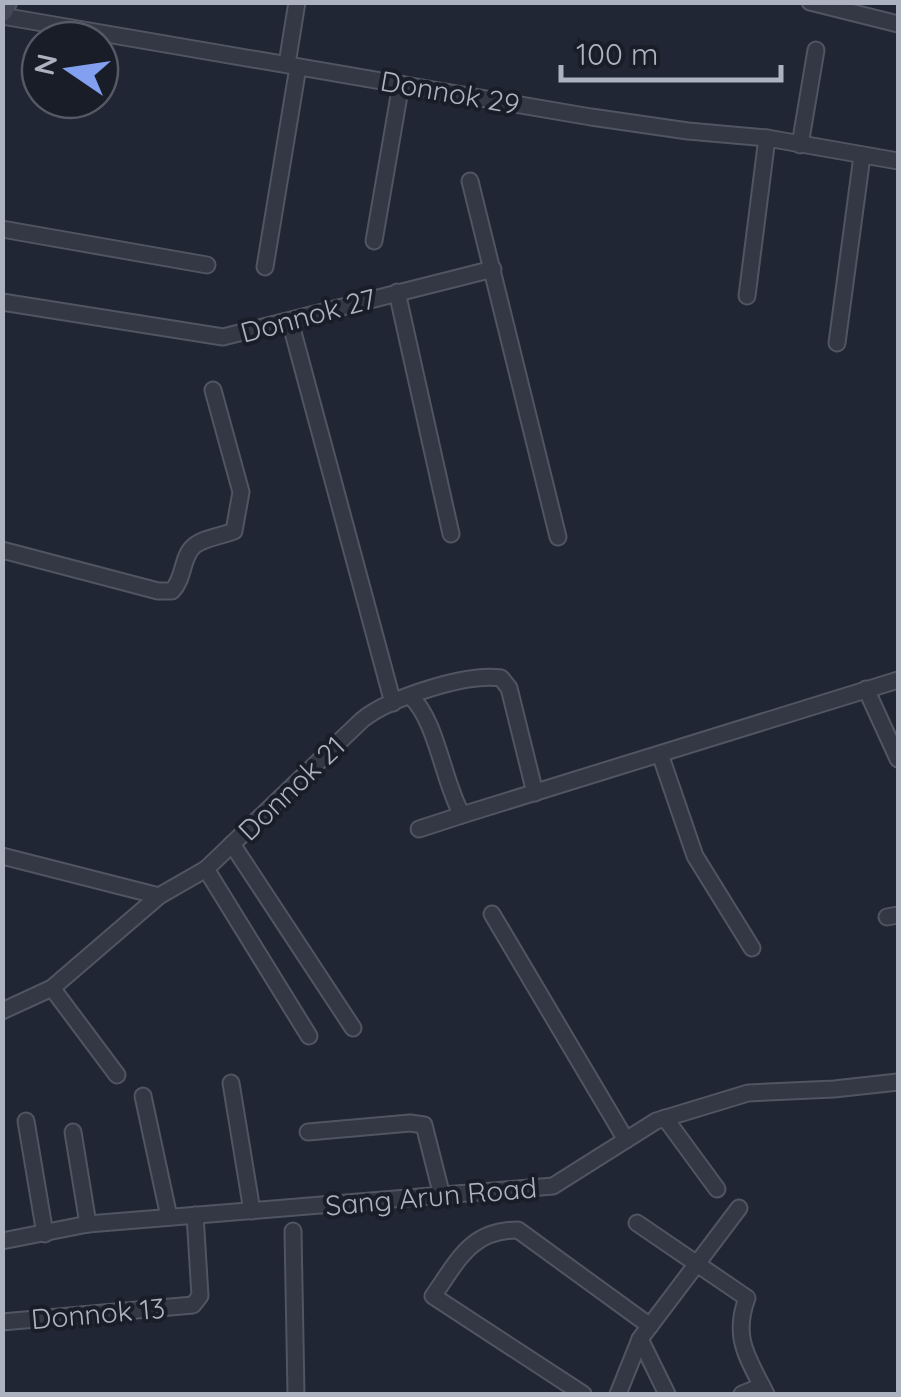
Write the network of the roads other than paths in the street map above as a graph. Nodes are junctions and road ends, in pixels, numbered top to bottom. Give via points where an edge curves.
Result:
1 (4, 2) edge
2 (297, 2) edge
3 (810, 2) edge
4 (2, 13) edge
5 (898, 24) edge
6 (816, 50) dead end
7 (292, 66) junction
8 (401, 84) junction
9 (767, 138) junction
10 (800, 145) junction
11 (862, 156) junction
12 (898, 159) edge
13 (470, 181) dead end
14 (2, 229) edge
15 (374, 241) dead end
16 (207, 266) dead end
17 (265, 267) dead end
18 (492, 269) junction
19 (397, 292) junction
20 (748, 296) dead end
21 (2, 302) edge
22 (290, 320) junction
23 (837, 343) dead end
24 (213, 390) dead end
25 (451, 534) dead end
26 (558, 537) dead end
27 (2, 550) edge
28 (898, 680) edge
29 (866, 689) junction
30 (410, 696) junction
31 (393, 702) junction
32 (660, 754) junction
33 (898, 760) edge
34 (535, 793) junction
35 (462, 815) junction
36 (419, 829) dead end
37 (232, 844) junction
38 (2, 856) edge
39 (206, 869) junction
40 (158, 896) junction
41 (492, 914) dead end
42 (752, 948) dead end
43 (52, 988) junction
44 (2, 1010) edge
45 (353, 1028) dead end
46 (309, 1036) dead end
47 (117, 1075) dead end
48 (898, 1082) edge
49 (231, 1084) dead end
50 (143, 1096) dead end
51 (666, 1118) junction
52 (26, 1121) dead end
53 (73, 1132) dead end
54 (308, 1132) dead end
55 (626, 1140) junction
56 (717, 1189) dead end
57 (442, 1196) junction
58 (739, 1208) dead end
59 (252, 1211) junction
60 (195, 1216) junction
61 (168, 1217) junction
62 (637, 1223) dead end
63 (88, 1224) junction
64 (293, 1231) dead end
65 (45, 1234) junction
66 (2, 1241) edge
67 (697, 1263) junction
68 (2, 1322) edge
69 (645, 1332) junction
70 (764, 1390) edge
71 (296, 1394) edge
72 (580, 1394) edge
73 (618, 1394) edge
74 (667, 1394) edge
75 (742, 1394) edge

1 - 4 main road
2 - 7 street
3 - 5 street
4 - 7 street, Donnok 29
6 - 10 street
7 - 8 street, Donnok 29
7 - 17 street
8 - 9 street, Donnok 29
8 - 15 street
9 - 10 street, Donnok 29
9 - 20 street
10 - 11 street, Donnok 29
11 - 12 street, Donnok 29
11 - 23 street
13 - 18 street
14 - 16 street
18 - 19 street, Donnok 27
18 - 26 street
19 - 22 street, Donnok 27
19 - 25 street
21 - 22 street, Donnok 27 via 223,338
22 - 31 street
24 - 27 street via 241,492 234,531 188,551 172,591
28 - 29 street
29 - 32 street
29 - 33 street
30 - 31 street, Donnok 21
30 - 34 street, Donnok 21 via 501,678
30 - 35 street via 421,706
31 - 37 street, Donnok 21 via 362,720
32 - 34 street
32 - 42 street via 695,856
34 - 35 street
35 - 36 street
37 - 39 street, Donnok 21
37 - 45 street
38 - 40 street
39 - 40 street, Donnok 21
39 - 46 street
40 - 43 street, Donnok 21
41 - 55 street
43 - 44 street, Donnok 21
43 - 47 street
48 - 51 street, Sang Arun Road via 748,1094
49 - 59 street
50 - 61 street
51 - 55 street, Sang Arun Road
51 - 56 street
52 - 65 street
53 - 63 street
54 - 57 street via 424,1125
55 - 57 street, Sang Arun Road via 553,1186
57 - 59 street, Sang Arun Road
58 - 67 street
59 - 60 street, Sang Arun Road
60 - 61 street, Sang Arun Road
60 - 68 street, Donnok 13 via 200,1296 193,1305
61 - 63 street, Sang Arun Road
62 - 67 street
63 - 65 street, Sang Arun Road
64 - 71 street
65 - 66 street, Sang Arun Road
67 - 69 street
67 - 70 street via 746,1298 739,1334
69 - 72 street via 518,1230 474,1241 433,1296
69 - 73 street
69 - 74 street
70 - 75 street

